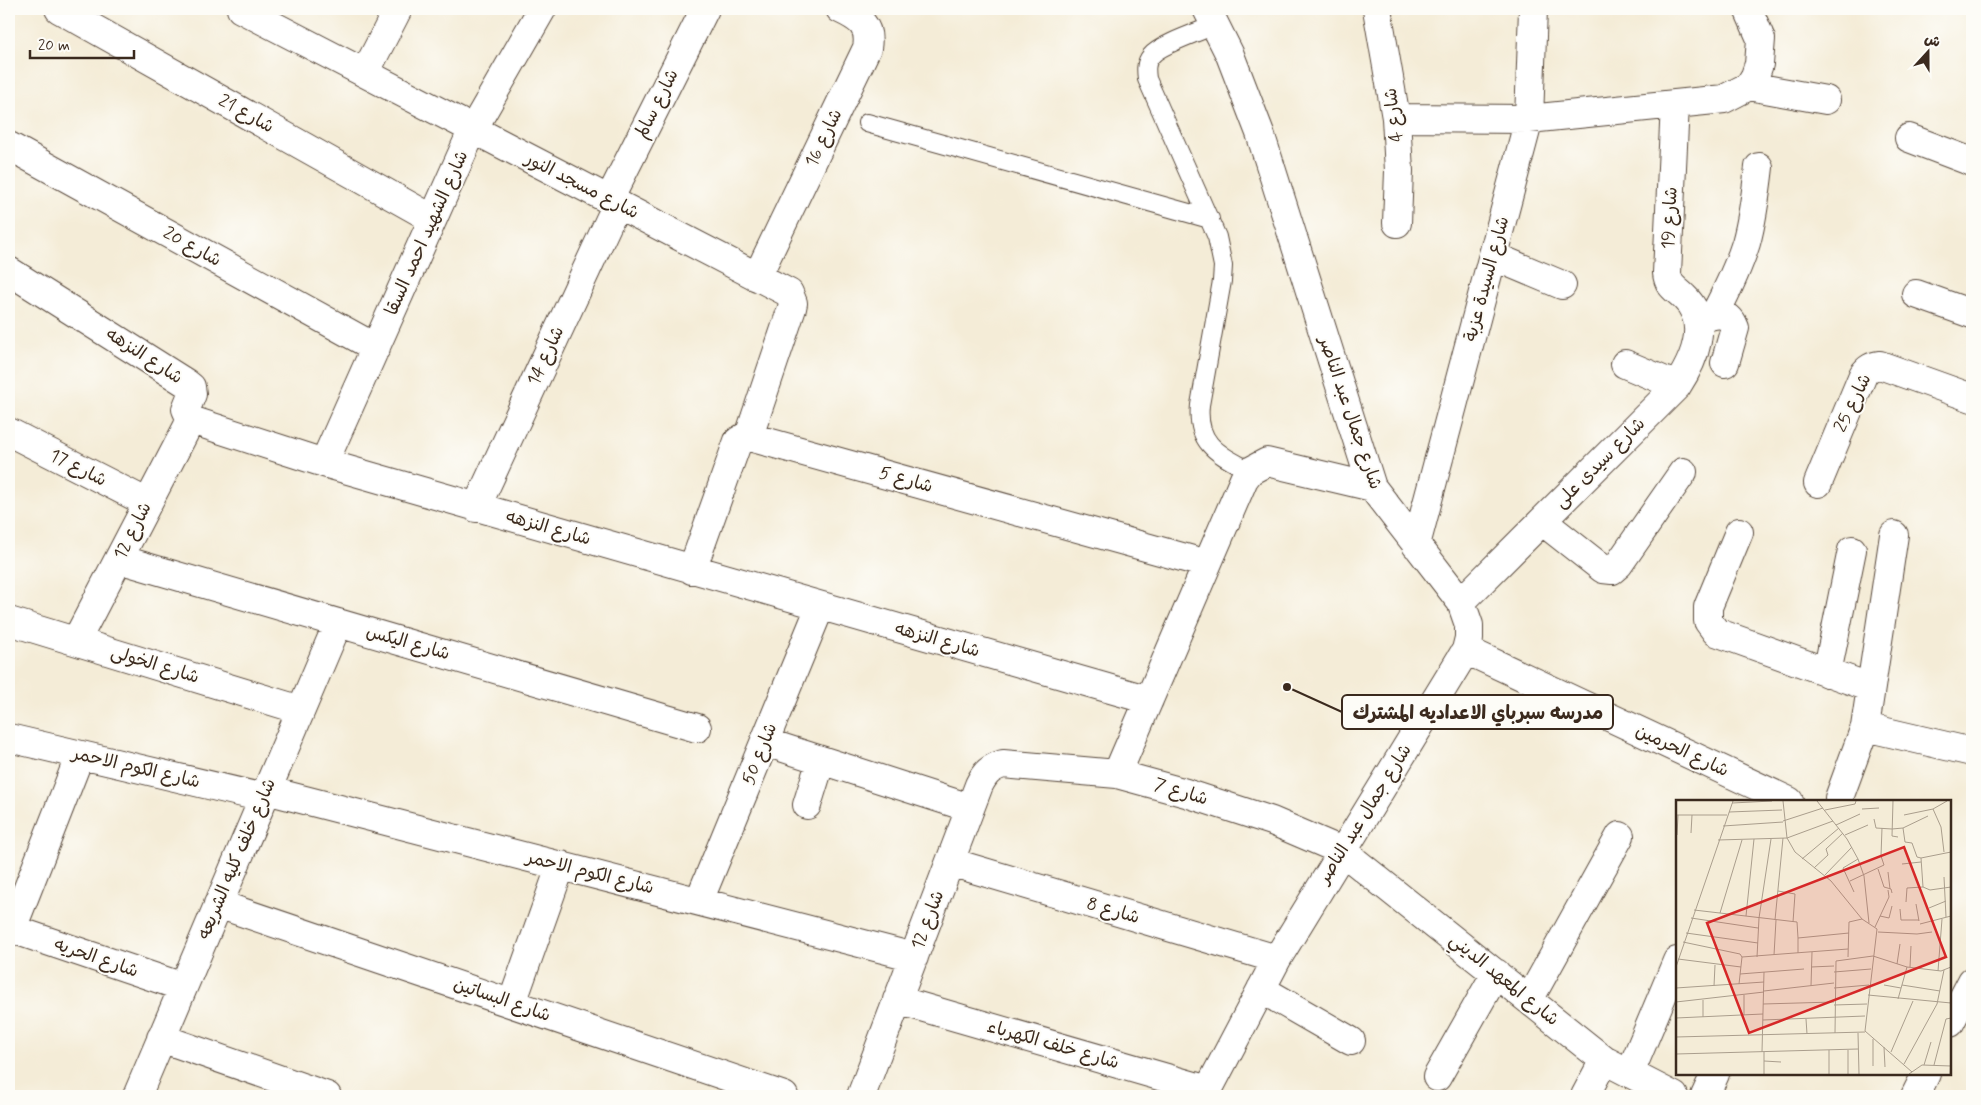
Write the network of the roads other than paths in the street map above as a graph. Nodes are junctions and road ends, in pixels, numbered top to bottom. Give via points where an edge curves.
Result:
1 (59, 9) edge
2 (241, 9) edge
3 (398, 9) edge
4 (542, 9) edge
5 (705, 9) edge
6 (840, 9) edge
7 (1377, 9) edge
8 (1533, 9) edge
9 (1748, 9) edge
10 (1211, 17) edge
11 (364, 73) junction
12 (1749, 86) junction
13 (1826, 100) dead end
14 (1675, 104) junction
15 (1396, 118) junction
16 (1528, 119) junction
17 (867, 123) dead end
18 (473, 129) junction
19 (1909, 138) dead end
20 (9, 146) edge
21 (1972, 162) edge
22 (1759, 167) dead end
23 (613, 202) junction
24 (433, 219) junction
25 (1210, 219) junction
26 (1397, 223) dead end
27 (1493, 256) junction
28 (9, 271) edge
29 (757, 277) junction
30 (1562, 285) dead end
31 (1916, 294) dead end
32 (1972, 314) edge
33 (1707, 317) junction
34 (376, 348) junction
35 (1725, 363) dead end
36 (1625, 364) dead end
37 (1677, 386) junction
38 (1972, 398) edge
39 (191, 420) junction
40 (9, 432) edge
41 (749, 436) junction
42 (324, 464) junction
43 (1250, 471) junction
44 (1683, 472) dead end
45 (1818, 482) dead end
46 (1372, 487) junction
47 (148, 503) junction
48 (476, 508) junction
49 (1542, 521) junction
50 (1739, 532) dead end
51 (1894, 535) dead end
52 (1416, 545) junction
53 (1852, 550) dead end
54 (119, 559) junction
55 (1207, 564) junction
56 (692, 570) junction
57 (1461, 602) junction
58 (820, 607) junction
59 (9, 621) edge
60 (338, 623) junction
61 (76, 641) junction
62 (1466, 650) junction
63 (1828, 673) junction
64 (1869, 688) junction
65 (1149, 700) junction
66 (301, 710) junction
67 (1865, 727) junction
68 (697, 728) dead end
69 (9, 738) edge
70 (765, 742) junction
71 (1972, 752) edge
72 (80, 755) junction
73 (820, 760) junction
74 (1013, 765) joint
75 (1117, 774) junction
76 (265, 794) junction
77 (1787, 800) edge
78 (1837, 800) edge
79 (807, 805) dead end
80 (970, 808) junction
81 (1620, 836) dead end
82 (1342, 851) junction
83 (950, 862) junction
84 (561, 865) junction
85 (699, 901) junction
86 (218, 904) junction
87 (11, 929) edge
88 (914, 957) junction
89 (1277, 959) junction
90 (1676, 963) edge
91 (1496, 973) junction
92 (1972, 981) edge
93 (183, 987) junction
94 (1262, 989) junction
95 (897, 1000) junction
96 (1529, 1000) junction
97 (512, 1003) junction
98 (1951, 1021) edge
99 (161, 1038) junction
100 (1350, 1041) dead end
101 (1604, 1060) junction
102 (1630, 1073) junction
103 (1716, 1075) edge
104 (1926, 1075) edge
105 (1437, 1077) dead end
106 (1207, 1093) edge
107 (137, 1096) edge
108 (327, 1096) edge
109 (784, 1096) edge
110 (861, 1096) edge
111 (1585, 1096) edge
112 (1674, 1096) edge
113 (1705, 1096) edge
114 (1915, 1096) edge

1 - 24 street, شارع 21
2 - 11 street, شارع مسجد النور
3 - 11 street
4 - 18 street, شارع الشهيد احمد السقا
5 - 23 street, شارع سالم
6 - 29 street, شارع 16 via 863,24 868,38 867,48
7 - 15 street, شارع 4
8 - 16 street, شارع السيدة عزبة
9 - 12 street via 1761,39 1759,64
10 - 25 lane via 1156,50 1147,63 1146,71
10 - 46 street, شارع جمال عبد الناصر via 1230,55 1260,134
11 - 18 street, شارع مسجد النور
12 - 13 street
12 - 14 street via 1724,99
14 - 16 street
14 - 33 street, شارع 19 via 1668,280
15 - 16 street
15 - 26 street, شارع 4
16 - 27 street, شارع السيدة عزبة
17 - 25 lane
18 - 23 street, شارع مسجد النور
18 - 24 street, شارع الشهيد احمد السقا
19 - 21 street
20 - 34 street, شارع 20
22 - 33 street, شارع سيدى على via 1746,243 1732,279
23 - 29 street, شارع مسجد النور
23 - 48 street, شارع 14
24 - 34 street, شارع الشهيد احمد السقا
25 - 43 lane via 1221,251 1222,282 1198,418 1207,442
27 - 30 street
27 - 52 street, شارع السيدة عزبة
28 - 39 street, شارع النزهه via 191,387 192,394 186,409
29 - 41 street, شارع مسجد النور via 788,293 793,303
31 - 32 street
33 - 35 street via 1727,316 1735,328
33 - 37 street, شارع سيدى على via 1686,374
34 - 42 street, شارع الشهيد احمد السقا
36 - 37 street
37 - 49 street, شارع سيدى على
38 - 45 street, شارع 25 via 1886,367 1867,369
39 - 42 street, شارع النزهه
39 - 47 street, شارع 12
40 - 47 street, شارع 17
41 - 55 street, شارع 5
41 - 56 street via 738,442
42 - 48 street, شارع النزهه
43 - 46 street via 1267,462
43 - 55 street via 1244,478
44 - 49 street via 1612,570 1603,569
46 - 52 street, شارع جمال عبد الناصر
47 - 54 street, شارع 12
48 - 56 street, شارع النزهه
49 - 57 street, شارع سيدى على
50 - 63 street via 1708,607 1711,628
51 - 64 street
52 - 57 street, شارع جمال عبد الناصر
53 - 63 street
54 - 60 street, شارع اليكس
54 - 61 street, شارع 12
55 - 65 street
56 - 58 street, شارع النزهه
57 - 62 street, شارع جمال عبد الناصر via 1469,625
58 - 65 street, شارع النزهه
58 - 70 street, شارع 50
59 - 61 street, شارع الخولى
60 - 66 street, شارع خلف كليه الشريعه
60 - 68 street, شارع اليكس
61 - 66 street, شارع الخولى
62 - 77 street, شارع الحرمين
62 - 82 street, شارع جمال عبد الناصر
63 - 64 street
64 - 67 street
65 - 75 street
66 - 76 street, شارع خلف كليه الشريعه
67 - 71 street
67 - 78 street
69 - 72 street, شارع الكوم الاحمر
70 - 73 street
70 - 85 street, شارع 50
72 - 76 street, شارع الكوم الاحمر
72 - 87 street
73 - 79 street
73 - 80 street
74 - 75 street, شارع 7
74 - 80 street, شارع 12 via 1002,764 984,775
75 - 82 street, شارع 7 via 1272,821
76 - 84 street, شارع الكوم الاحمر
76 - 86 street, شارع خلف كليه الشريعه
80 - 83 street, شارع 12
81 - 96 street
82 - 89 street, شارع جمال عبد الناصر
82 - 91 street, شارع المعهد الديني
83 - 88 street, شارع 12
83 - 89 street, شارع 8
84 - 85 street, شارع الكوم الاحمر
84 - 97 street
85 - 88 street, شارع الكوم الاحمر
86 - 93 street, شارع خلف كليه الشريعه
86 - 97 street, شارع البساتين
87 - 93 street, شارع الحريه
88 - 95 street, شارع 12
89 - 94 street, شارع جمال عبد الناصر
90 - 102 street
91 - 96 street, شارع المعهد الديني
91 - 105 street
92 - 98 street
93 - 99 street, شارع خلف كليه الشريعه
94 - 100 street
94 - 106 street, شارع جمال عبد الناصر
95 - 106 street, شارع خلف الكهرباء
95 - 110 street, شارع 12
96 - 101 street, شارع المعهد الديني
97 - 109 street, شارع البساتين
99 - 107 street, شارع خلف كليه الشريعه
99 - 108 street
101 - 102 street, شارع المعهد الديني
101 - 111 street
102 - 112 street, شارع المعهد الديني
103 - 113 street
104 - 114 street

